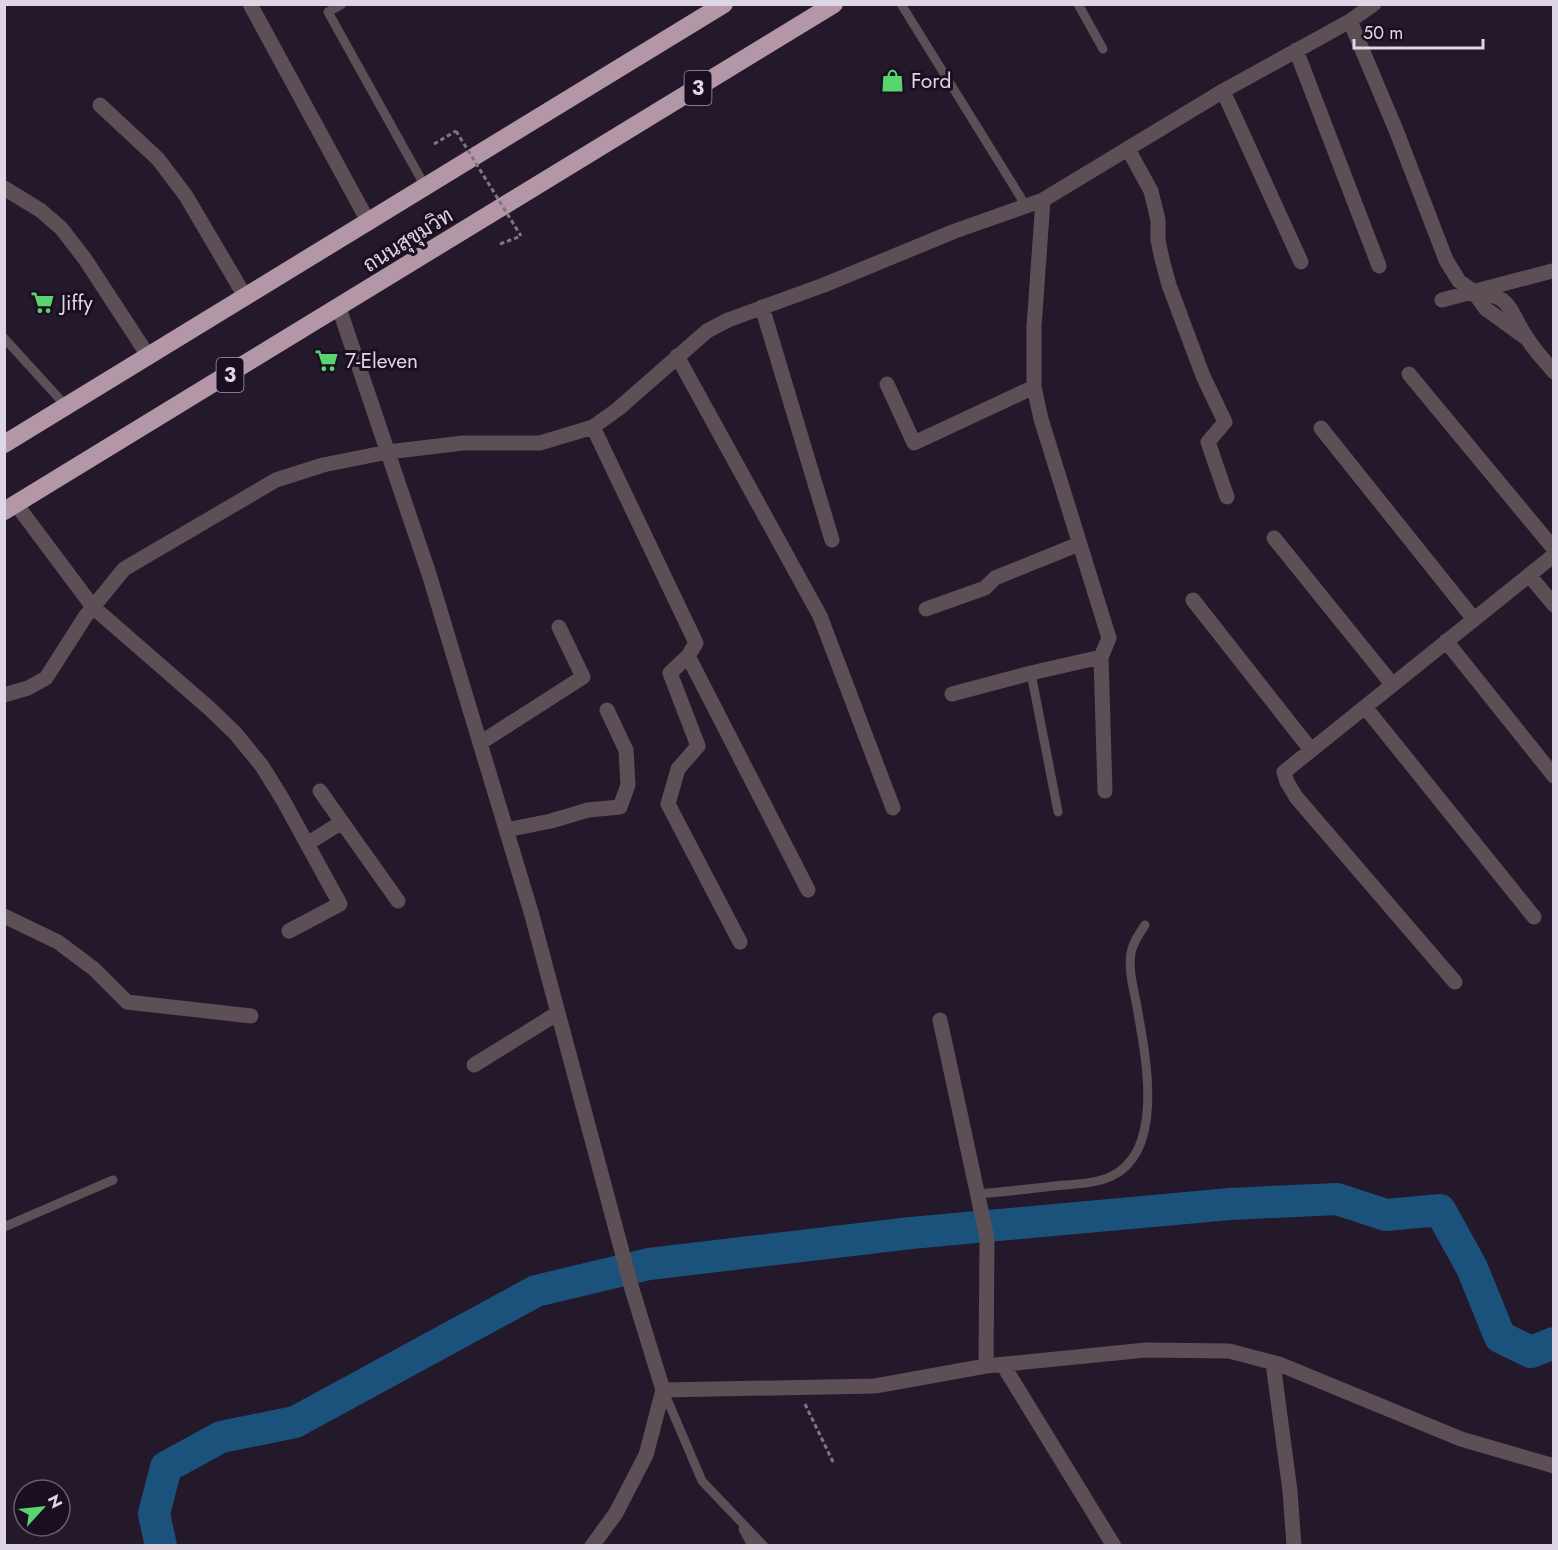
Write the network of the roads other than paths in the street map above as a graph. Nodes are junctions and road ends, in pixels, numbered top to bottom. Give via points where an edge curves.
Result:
1 (250, 4) edge
2 (342, 4) edge
3 (724, 4) edge
4 (834, 4) edge
5 (901, 4) edge
6 (1078, 4) edge
7 (1374, 4) edge
8 (1350, 21) junction
9 (1104, 49) dead end
10 (1296, 50) junction
11 (1223, 91) junction
12 (100, 105) dead end
13 (1128, 149) junction
14 (4, 188) edge
15 (426, 188) junction
16 (1043, 200) junction
17 (1026, 206) junction
18 (369, 223) junction
19 (1301, 262) dead end
20 (1378, 266) dead end
21 (1552, 271) dead end
22 (1473, 291) junction
23 (246, 298) junction
24 (1442, 300) dead end
25 (762, 307) junction
26 (339, 308) junction
27 (5, 339) edge
28 (676, 356) junction
29 (149, 357) junction
30 (1554, 372) edge
31 (1409, 375) dead end
32 (887, 384) dead end
33 (1034, 387) junction
34 (67, 407) junction
35 (593, 427) junction
36 (1321, 428) dead end
37 (4, 444) edge
38 (388, 452) junction
39 (1227, 497) dead end
40 (10, 508) edge
41 (1274, 538) dead end
42 (832, 540) dead end
43 (1079, 544) junction
44 (1554, 549) edge
45 (1554, 555) edge
46 (1529, 575) junction
47 (1193, 600) dead end
48 (1554, 605) edge
49 (93, 607) junction
50 (926, 609) dead end
51 (1473, 618) junction
52 (559, 627) dead end
53 (1446, 640) junction
54 (688, 656) junction
55 (1101, 657) junction
56 (1031, 673) junction
57 (1392, 684) junction
58 (952, 694) dead end
59 (4, 695) edge
60 (1365, 706) junction
61 (607, 710) dead end
62 (480, 743) junction
63 (1311, 750) junction
64 (1554, 776) edge
65 (320, 791) dead end
66 (1105, 791) dead end
67 (893, 808) dead end
68 (1058, 812) dead end
69 (342, 822) junction
70 (506, 830) junction
71 (307, 844) junction
72 (808, 890) dead end
73 (398, 901) dead end
74 (4, 916) edge
75 (1534, 917) dead end
76 (1145, 925) dead end
77 (290, 931) dead end
78 (740, 942) dead end
79 (1455, 982) dead end
80 (558, 1013) junction
81 (251, 1016) dead end
82 (940, 1020) dead end
83 (474, 1065) dead end
84 (113, 1180) dead end
85 (977, 1194) junction
86 (4, 1227) edge
87 (1273, 1363) junction
88 (1004, 1365) junction
89 (986, 1366) junction
90 (663, 1390) junction
91 (1554, 1466) edge
92 (735, 1516) junction
93 (592, 1545) edge
94 (752, 1545) edge
95 (764, 1545) edge
96 (1114, 1545) edge
97 (1294, 1545) edge

1 - 18 street
2 - 15 lane via 328,12
3 - 15 highway, ถนนสุขุมวิท
4 - 26 highway, ถนนสุขุมวิท / 3
5 - 17 lane
6 - 9 lane
7 - 8 street
8 - 10 street
8 - 22 street via 1446,260 1459,281
10 - 11 street
10 - 20 street
11 - 13 street
11 - 19 street
12 - 23 street via 158,159 186,196
13 - 16 street
13 - 39 street via 1151,191 1161,260 1169,285 1225,422 1208,442
14 - 29 street via 61,228
15 - 18 highway, ถนนสุขุมวิท
16 - 17 street
16 - 33 street
17 - 25 street
18 - 23 highway, ถนนสุขุมวิท
21 - 22 street
22 - 24 street
22 - 30 street via 1490,293 1507,304 1526,338
23 - 29 highway, ถนนสุขุมวิท
25 - 28 street via 707,331
25 - 42 street
26 - 38 street
26 - 40 highway, ถนนสุขุมวิท / 3
27 - 34 lane
28 - 35 street
28 - 67 street via 820,616
29 - 34 highway, ถนนสุขุมวิท
31 - 44 street
32 - 33 street via 914,443
33 - 43 street
34 - 37 highway, ถนนสุขุมวิท
35 - 38 street via 540,443 463,443
35 - 54 street via 696,643
36 - 51 street
38 - 49 street via 323,465 276,480 124,569
38 - 62 street
40 - 49 street
41 - 57 street
43 - 50 street via 995,578 985,588
43 - 55 street via 1109,638
45 - 46 street
46 - 48 street
46 - 51 street
47 - 63 street
49 - 59 street via 46,678
49 - 71 street via 235,733 262,765
51 - 53 street
52 - 62 street via 583,677
53 - 57 street
53 - 64 street
54 - 72 street
54 - 78 street via 670,673 698,746 678,769 668,804
55 - 56 street
55 - 66 street
56 - 58 street
56 - 68 lane
57 - 60 street
60 - 63 street
60 - 75 street
61 - 70 street via 626,750 628,785 620,807 588,810
62 - 70 street
63 - 79 street via 1284,772 1296,797
65 - 69 street
69 - 71 street
69 - 73 street
70 - 80 street
71 - 77 street via 340,904
74 - 81 street via 58,942 94,969 127,1002
76 - 85 lane via 1131,953 1131,970 1143,1046 1146,1128 1130,1163 1113,1176 1091,1183
80 - 83 street
80 - 90 street
82 - 85 street
84 - 86 lane
85 - 89 street via 987,1238
87 - 88 street via 1229,1351 1146,1350
87 - 91 street via 1461,1439
87 - 97 street
88 - 89 street
88 - 96 street
89 - 90 street via 875,1386
90 - 92 lane via 702,1481
90 - 93 street via 646,1455 616,1513
92 - 94 lane
92 - 95 lane

